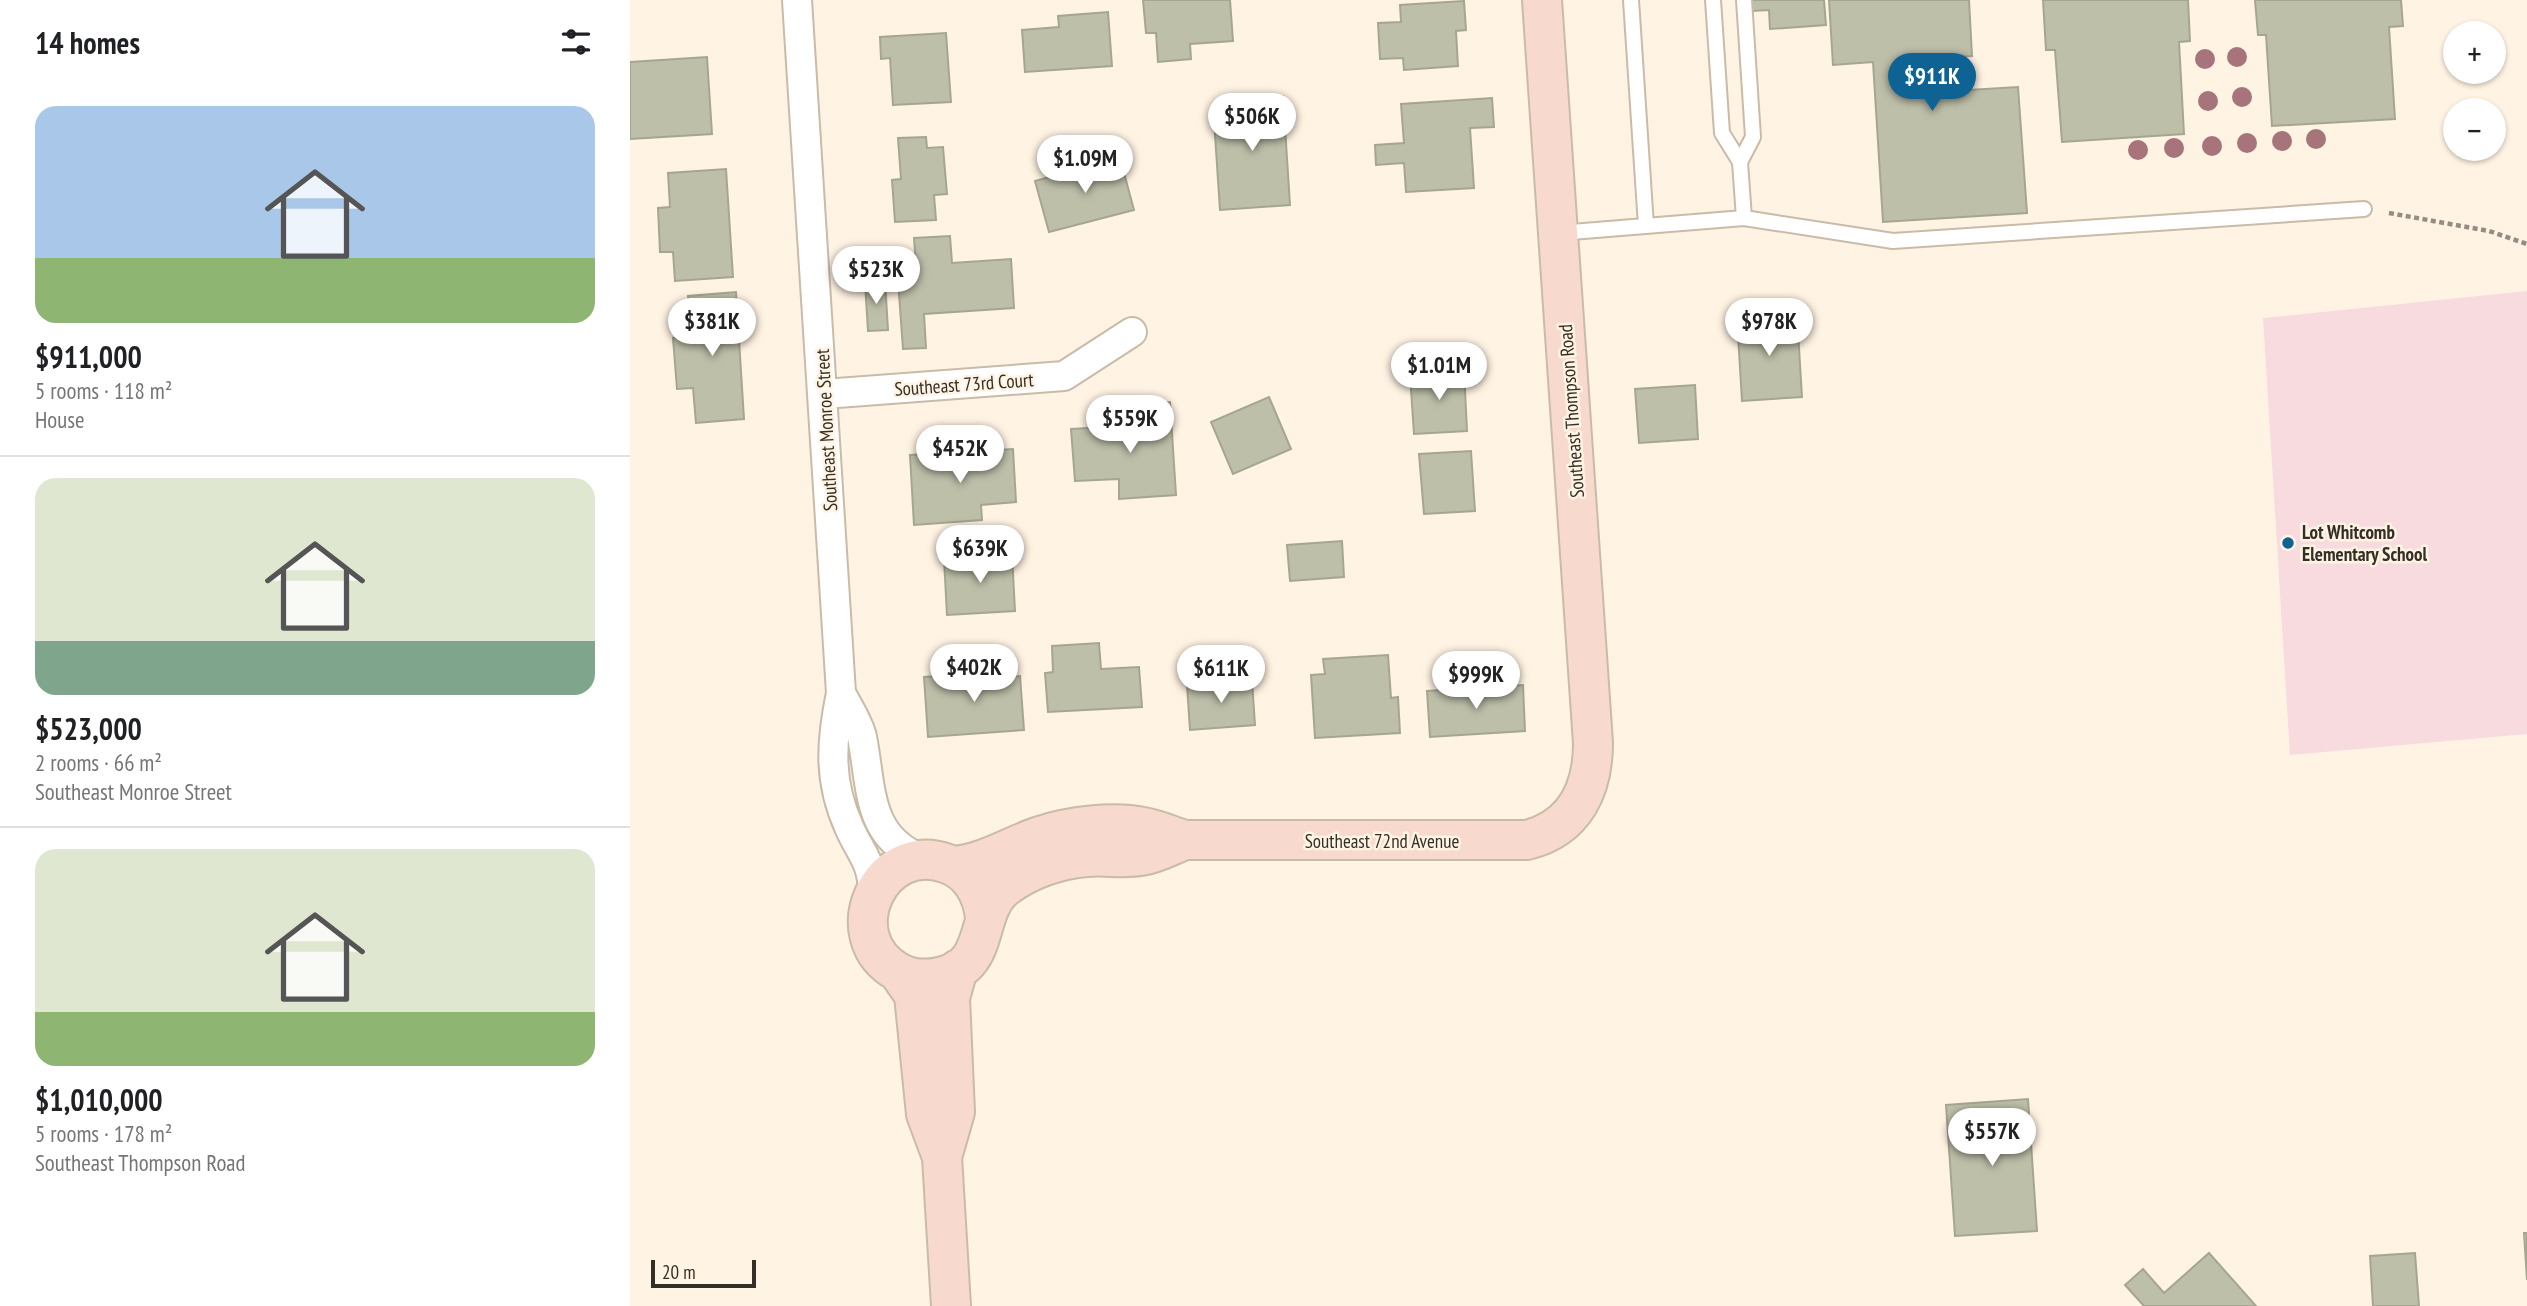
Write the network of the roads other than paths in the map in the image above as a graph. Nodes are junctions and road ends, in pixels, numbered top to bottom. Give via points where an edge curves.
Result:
1 (797, 0) edge
2 (1542, 0) edge
3 (1631, 0) edge
4 (1713, 0) edge
5 (1744, 0) edge
6 (1740, 162) junction
7 (2364, 209) road end
8 (1744, 218) junction
9 (1646, 226) junction
10 (1558, 233) junction
11 (1132, 332) dead end
12 (824, 394) junction
13 (841, 693) junction
14 (1571, 817) joint
15 (1185, 840) junction
16 (938, 863) junction
17 (873, 891) junction
18 (985, 917) junction
19 (958, 970) junction
20 (898, 972) junction
21 (942, 1157) junction
22 (951, 1306) edge

1 - 12 street, Southeast Monroe Street
2 - 10 street, Southeast Thompson Road
3 - 9 lane
4 - 6 lane via 1722,133
5 - 6 lane via 1754,137
6 - 8 lane
7 - 8 lane via 1893,242
8 - 9 lane
9 - 10 lane
10 - 14 street, Southeast Thompson Road via 1593,743 1591,778
11 - 12 street, Southeast 73rd Court via 1064,376
12 - 13 street, Southeast Monroe Street
13 - 16 street, Southeast Monroe Street via 862,735 865,770 877,817 887,835 897,845
13 - 17 street, Southeast Monroe Street via 831,739 834,774 849,829 868,858
14 - 15 street, Southeast 72nd Avenue via 1541,837 1509,842
15 - 16 street, Southeast 72nd Avenue via 1142,827 1078,829 1041,836 987,860
15 - 18 street, Southeast 72nd Avenue via 1144,856 1087,857 1046,865 1001,890
16 - 17 street via 894,869
16 - 18 street via 976,887
17 - 20 street via 868,906 869,937 876,951
18 - 19 street via 978,947
19 - 20 street via 928,979
19 - 21 street via 950,998 955,1112
20 - 21 street via 914,995 926,1114
21 - 22 street

